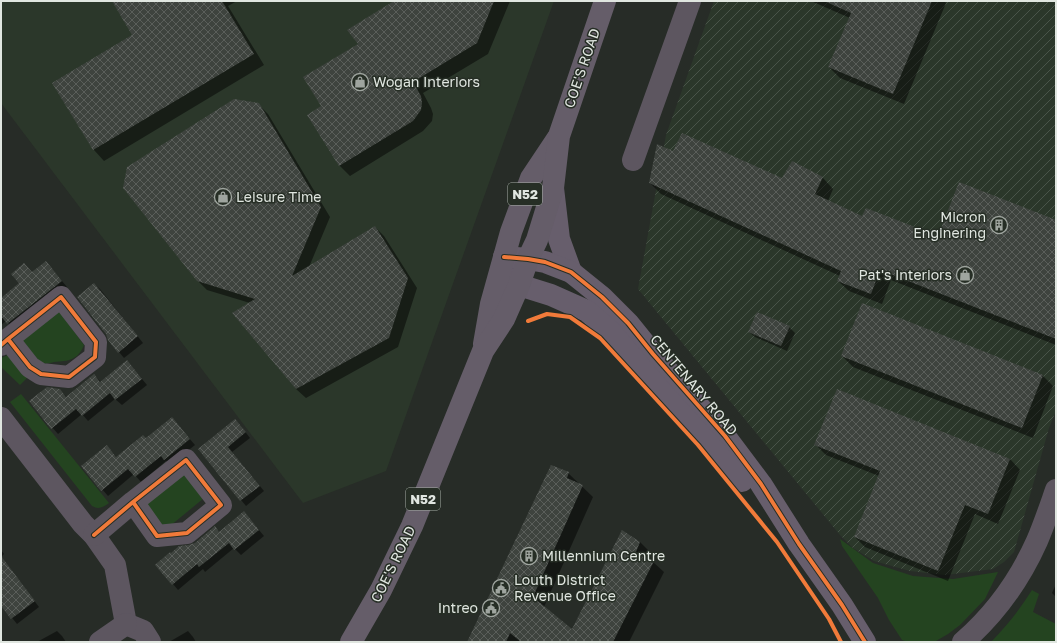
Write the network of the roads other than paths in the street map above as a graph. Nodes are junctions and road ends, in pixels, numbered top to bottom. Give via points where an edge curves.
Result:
1 (605, 1) edge
2 (690, 1) edge
3 (559, 136) junction
4 (633, 160) dead end
5 (553, 188) junction
6 (528, 259) junction
7 (502, 265) junction
8 (571, 272) junction
9 (519, 285) junction
10 (483, 351) junction
11 (1, 418) edge
12 (1056, 490) edge
13 (132, 502) dead end
14 (94, 535) junction
15 (799, 544) junction
16 (126, 624) junction
17 (100, 642) edge
18 (150, 642) edge
19 (351, 642) edge
20 (865, 642) edge
21 (963, 642) edge

1 - 3 main road, COE'S ROAD / N52
2 - 4 street
3 - 5 main road, COE'S ROAD / N52
3 - 7 main road, COE'S ROAD / N52 via 531,178
5 - 6 main road, COE'S ROAD / N52 via 537,240
5 - 8 street via 559,239
6 - 7 street, CENTENARY ROAD
6 - 8 street, CENTENARY ROAD via 545,262
6 - 9 main road, COE'S ROAD / N52
7 - 9 street, CENTENARY ROAD
7 - 10 main road, COE'S ROAD / N52 via 491,304
8 - 15 street, CENTENARY ROAD via 628,322 724,436 761,484
9 - 10 main road, COE'S ROAD / N52 via 504,319
9 - 15 street, CENTENARY ROAD via 551,295 587,311 611,332
10 - 19 main road, COE'S ROAD / N52 via 412,526 381,590
11 - 14 street
12 - 21 street via 1037,542 1015,582
13 - 14 street
14 - 16 street via 115,565
15 - 20 street, CENTENARY ROAD
16 - 17 street
16 - 18 street via 143,631

